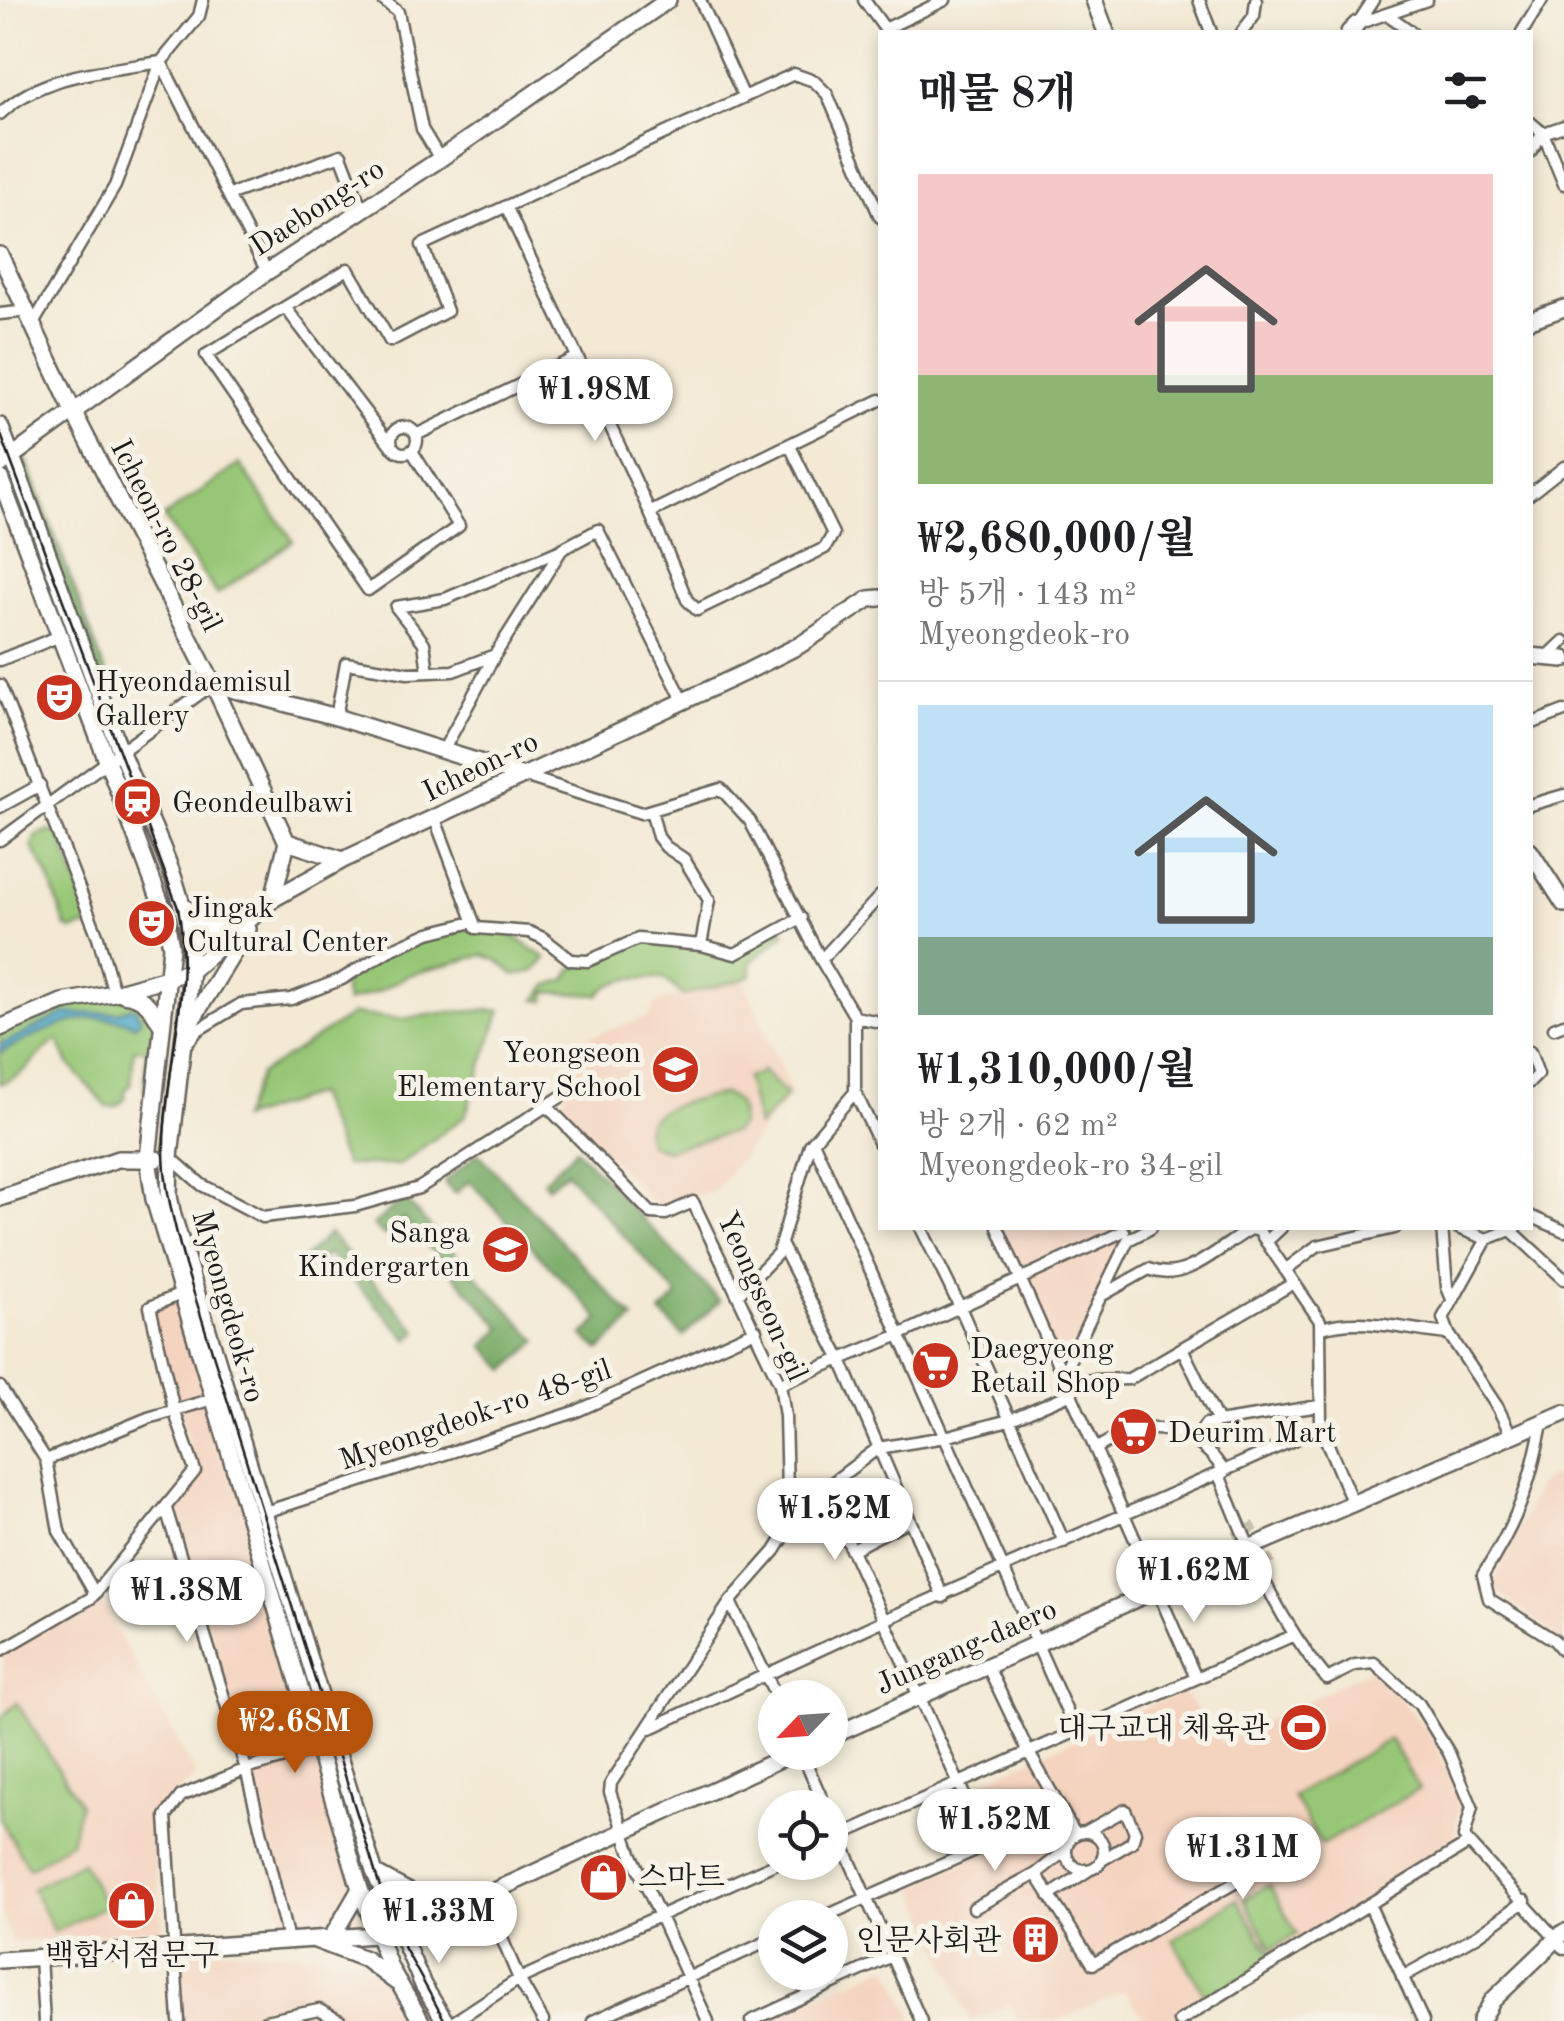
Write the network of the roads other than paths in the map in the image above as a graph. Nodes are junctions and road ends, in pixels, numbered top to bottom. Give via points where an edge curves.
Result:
1 (203, 0) edge
2 (383, 0) edge
3 (668, 0) edge
4 (700, 0) edge
5 (864, 0) edge
6 (945, 0) edge
7 (1094, 0) edge
8 (1199, 0) edge
9 (1256, 0) edge
10 (1373, 0) edge
11 (1426, 0) edge
12 (1542, 0) edge
13 (651, 5) edge
14 (1388, 15) junction
15 (1353, 28) edge
16 (1105, 30) edge
17 (1210, 30) edge
18 (1244, 30) edge
19 (1409, 30) edge
20 (1523, 30) edge
21 (161, 62) junction
22 (743, 95) junction
23 (0, 114) edge
24 (1533, 124) edge
25 (1564, 126) edge
26 (1544, 133) junction
27 (1533, 148) edge
28 (440, 158) junction
29 (1564, 184) edge
30 (228, 195) junction
31 (506, 206) junction
32 (362, 210) junction
33 (878, 212) edge
34 (0, 254) edge
35 (267, 272) junction
36 (286, 307) junction
37 (1564, 308) edge
38 (0, 314) edge
39 (30, 317) junction
40 (1533, 319) edge
41 (575, 358) junction
42 (878, 401) edge
43 (72, 411) junction
44 (0, 426) edge
45 (416, 435) junction
46 (790, 446) junction
47 (392, 447) junction
48 (412, 451) junction
49 (6, 461) edge
50 (1564, 467) edge
51 (0, 478) edge
52 (1533, 492) edge
53 (651, 512) junction
54 (562, 549) junction
55 (875, 599) edge
56 (60, 636) junction
57 (1564, 640) edge
58 (495, 655) junction
59 (1556, 658) edge
60 (0, 660) edge
61 (428, 672) junction
62 (213, 684) junction
63 (0, 685) edge
64 (684, 702) junction
65 (1564, 711) edge
66 (336, 717) junction
67 (1533, 723) edge
68 (443, 752) junction
69 (115, 757) junction
70 (520, 775) junction
71 (40, 785) junction
72 (1564, 795) edge
73 (48, 803) junction
74 (1533, 805) edge
75 (0, 807) edge
76 (651, 810) junction
77 (435, 818) junction
78 (0, 840) edge
79 (286, 842) junction
80 (1533, 856) edge
81 (344, 860) junction
82 (181, 898) junction
83 (878, 898) edge
84 (273, 899) junction
85 (1564, 904) edge
86 (258, 913) junction
87 (801, 918) junction
88 (473, 922) junction
89 (241, 929) junction
90 (701, 946) junction
91 (821, 960) junction
92 (191, 971) junction
93 (169, 978) junction
94 (114, 993) junction
95 (855, 1017) junction
96 (878, 1022) edge
97 (162, 1026) junction
98 (0, 1028) edge
99 (182, 1043) junction
100 (576, 1088) dead end
101 (854, 1092) junction
102 (546, 1104) junction
103 (878, 1140) edge
104 (813, 1141) junction
105 (170, 1158) junction
106 (148, 1160) junction
107 (0, 1198) edge
108 (1533, 1218) edge
109 (922, 1230) edge
110 (999, 1230) edge
111 (1249, 1230) edge
112 (1253, 1230) edge
113 (1279, 1230) edge
114 (1387, 1230) edge
115 (1442, 1230) edge
116 (1463, 1230) edge
117 (1511, 1230) edge
118 (1515, 1230) edge
119 (1564, 1231) edge
120 (1124, 1233) edge
121 (1487, 1239) junction
122 (1266, 1242) junction
123 (780, 1244) junction
124 (1285, 1270) junction
125 (1021, 1276) junction
126 (1564, 1279) edge
127 (1294, 1283) junction
128 (739, 1293) junction
129 (181, 1294) junction
130 (1101, 1296) junction
131 (1452, 1299) junction
132 (959, 1305) junction
133 (1322, 1328) junction
134 (756, 1330) junction
135 (1449, 1334) junction
136 (897, 1336) junction
137 (1182, 1348) junction
138 (841, 1360) junction
139 (780, 1384) junction
140 (1068, 1384) junction
141 (0, 1388) edge
142 (213, 1399) junction
143 (1319, 1406) junction
144 (174, 1410) junction
145 (1564, 1413) edge
146 (1009, 1420) junction
147 (1218, 1422) junction
148 (1542, 1423) junction
149 (1322, 1428) junction
150 (945, 1437) junction
151 (1512, 1437) junction
152 (1195, 1441) junction
153 (878, 1448) junction
154 (1095, 1449) junction
155 (46, 1460) junction
156 (1221, 1474) junction
157 (824, 1489) junction
158 (900, 1499) junction
159 (1353, 1504) junction
160 (166, 1509) junction
161 (262, 1513) junction
162 (1125, 1514) junction
163 (910, 1520) junction
164 (788, 1530) junction
165 (841, 1530) junction
166 (1064, 1542) junction
167 (1249, 1548) junction
168 (850, 1550) junction
169 (1002, 1570) junction
170 (1157, 1591) junction
171 (95, 1594) junction
172 (943, 1597) junction
173 (730, 1602) junction
174 (882, 1621) junction
175 (1292, 1636) junction
176 (1036, 1646) junction
177 (0, 1651) edge
178 (1564, 1652) edge
179 (988, 1667) junction
180 (768, 1676) junction
181 (1196, 1676) junction
182 (770, 1680) edge
183 (919, 1696) junction
184 (650, 1728) junction
185 (848, 1729) edge
186 (1076, 1732) junction
187 (326, 1747) junction
188 (1029, 1752) junction
189 (246, 1769) junction
190 (759, 1770) edge
191 (958, 1783) junction
192 (624, 1832) junction
193 (848, 1832) edge
194 (1081, 1833) junction
195 (1469, 1843) junction
196 (1066, 1850) junction
197 (1287, 1853) dead end
198 (1102, 1860) junction
199 (848, 1865) edge
200 (1090, 1870) junction
201 (758, 1871) edge
202 (376, 1874) junction
203 (1036, 1874) junction
204 (360, 1889) junction
205 (484, 1896) junction
206 (1050, 1896) junction
207 (865, 1898) junction
208 (1525, 1901) junction
209 (1369, 1904) junction
210 (848, 1906) edge
211 (458, 1908) junction
212 (974, 1908) dead end
213 (660, 1915) junction
214 (399, 1930) junction
215 (376, 1935) junction
216 (332, 1937) junction
217 (311, 1939) junction
218 (1561, 1939) edge
219 (288, 1940) junction
220 (758, 1946) edge
221 (175, 1947) junction
222 (892, 1956) junction
223 (40, 1958) junction
224 (0, 1960) edge
225 (1402, 1977) junction
226 (688, 1978) junction
227 (518, 1979) junction
228 (400, 1984) junction
229 (44, 2021) edge
230 (179, 2021) edge
231 (265, 2021) edge
232 (340, 2021) edge
233 (421, 2021) edge
234 (445, 2021) edge
235 (455, 2021) edge
236 (543, 2021) edge
237 (593, 2021) edge
238 (708, 2021) edge
239 (751, 2021) edge
240 (921, 2021) edge
241 (1179, 2021) edge
242 (1423, 2021) edge
243 (1482, 2021) edge

1 - 21 street
2 - 28 street via 398,12 422,129
3 - 13 main road, Daebong-ro
4 - 22 street
5 - 6 street via 884,29
7 - 16 main road
8 - 17 street
9 - 18 street
10 - 15 street
11 - 14 street
12 - 20 street
13 - 28 main road, Daebong-ro
14 - 15 street
14 - 19 street
21 - 23 street via 68,77
21 - 30 street
21 - 39 street via 115,186
22 - 31 street
22 - 33 street via 794,74 814,81 827,94
24 - 26 street
25 - 26 street
26 - 27 street
26 - 29 street
28 - 32 main road, Daebong-ro
30 - 32 street via 341,155
30 - 35 street
31 - 36 street via 422,244 447,312 390,341 348,269
31 - 41 street
32 - 35 main road, Daebong-ro
34 - 39 main road, Icheon-ro 28-gil
35 - 43 main road, Daebong-ro
36 - 47 street
36 - 48 street via 206,355 368,590 459,526
37 - 40 main road
38 - 39 street
39 - 43 main road, Icheon-ro 28-gil
41 - 45 street
41 - 53 street
42 - 46 street
43 - 49 main road, Daebong-ro
43 - 62 main road, Icheon-ro 28-gil
44 - 49 main road, Myeongdeok-ro
45 - 47 street via 398,428
45 - 48 street
46 - 53 street
46 - 53 street via 833,534 825,548 697,610
47 - 48 street
49 - 69 main road, Myeongdeok-ro
50 - 52 street
51 - 56 main road, Myeongdeok-ro
54 - 58 street
54 - 61 street via 445,598 396,607 424,643
54 - 64 street via 598,530
55 - 64 main road, Icheon-ro
56 - 60 street
56 - 69 main road, Myeongdeok-ro
57 - 59 street
58 - 61 street via 454,671
58 - 68 street
61 - 66 street via 346,663
62 - 66 main road
62 - 69 street
62 - 79 main road, Icheon-ro 28-gil
63 - 71 street
64 - 70 main road, Icheon-ro
65 - 67 street
66 - 68 main road
68 - 70 main road
69 - 73 street
69 - 82 main road, Myeongdeok-ro
69 - 93 main road, Myeongdeok-ro via 165,914
70 - 76 street via 642,813
70 - 77 main road, Icheon-ro
71 - 73 street
71 - 75 street
72 - 74 street
73 - 78 street
73 - 94 street
76 - 87 street via 721,789 750,821
76 - 90 street via 658,837 684,859 710,900
77 - 81 main road, Icheon-ro
77 - 88 street
79 - 81 main road
79 - 84 main road
80 - 85 main road
81 - 84 main road, Icheon-ro
82 - 89 main road via 193,923 214,931
82 - 92 main road, Myeongdeok-ro
83 - 91 street
84 - 86 main road, Icheon-ro
86 - 89 main road, Icheon-ro
86 - 99 main road
87 - 90 street via 735,954
87 - 91 street
88 - 90 street via 476,928 529,932 571,960 588,960 638,939
88 - 99 street via 429,933 291,998 241,1004
89 - 92 main road, Icheon-ro
91 - 95 street
92 - 93 main road, Icheon-ro
92 - 99 main road, Myeongdeok-ro
93 - 94 main road, Icheon-ro
93 - 97 main road, Myeongdeok-ro
94 - 97 main road via 138,996
94 - 98 main road, Icheon-ro via 62,1002
95 - 96 street
95 - 101 street
97 - 106 main road, Myeongdeok-ro
99 - 105 main road, Myeongdeok-ro
100 - 102 street
101 - 103 street
101 - 104 street
102 - 105 street via 419,1188 355,1206 263,1217 202,1186
102 - 128 street, Yeongseon-gil via 651,1213 693,1202
104 - 123 street
104 - 136 street
105 - 106 main road
105 - 161 main road, Myeongdeok-ro via 173,1216
106 - 107 main road via 118,1159
106 - 129 main road, Myeongdeok-ro
108 - 119 street
109 - 132 street
110 - 125 street
111 - 130 street via 1185,1269 1149,1269
112 - 122 street
113 - 122 street
114 - 124 street via 1317,1246
115 - 131 street
116 - 121 street
117 - 121 street
118 - 126 street
120 - 125 street
120 - 130 street
121 - 131 street
122 - 124 street
123 - 128 street
123 - 138 street
124 - 127 street
125 - 132 street
125 - 140 street
127 - 133 street
127 - 137 street
128 - 134 street, Yeongseon-gil
129 - 142 main road, Myeongdeok-ro
129 - 144 street via 150,1308
130 - 140 street
131 - 135 street via 1442,1318
132 - 136 street
132 - 146 street
133 - 135 street via 1355,1323
133 - 143 street
134 - 139 street, Yeongseon-gil
134 - 161 street, Myeongdeok-ro 48-gil via 575,1412
135 - 151 street
136 - 138 street
136 - 150 street
137 - 140 street via 1129,1379
137 - 147 street
138 - 139 street
138 - 153 street
139 - 164 street, Yeongseon-gil
140 - 146 street
140 - 154 street
141 - 155 street
142 - 144 street
142 - 187 main road, Myeongdeok-ro
143 - 147 street
143 - 149 street
144 - 155 street
144 - 160 street via 195,1471
145 - 148 main road, Jungang-daero
146 - 150 street
146 - 166 street
147 - 152 street via 1206,1424
148 - 151 main road, Jungang-daero
148 - 178 street via 1531,1481 1482,1576 1488,1598
149 - 156 street
149 - 159 street
150 - 153 street
150 - 169 street
151 - 159 main road, Jungang-daero
152 - 154 street via 1134,1430
152 - 156 street via 1215,1455
153 - 157 street
153 - 158 street
154 - 162 street
155 - 171 street via 59,1531
156 - 162 street
156 - 167 street
157 - 164 street
157 - 165 street
158 - 163 street
158 - 165 street
159 - 167 main road, Jungang-daero
160 - 171 street
160 - 189 street
161 - 187 main road, Myeongdeok-ro
162 - 166 street
162 - 170 street
163 - 168 street
163 - 172 street
164 - 173 street
165 - 168 street
166 - 169 street
167 - 170 main road, Jungang-daero
167 - 175 street
168 - 174 street
169 - 172 street
169 - 176 street
170 - 176 main road, Jungang-daero
170 - 181 street
171 - 177 street
172 - 174 street
173 - 180 street
173 - 184 street
174 - 180 street
174 - 183 street
175 - 181 street
175 - 195 street via 1327,1679 1374,1663 1419,1704 1463,1781 1472,1807 1464,1837
176 - 179 main road, Jungang-daero
176 - 186 street
179 - 183 main road, Jungang-daero
179 - 188 street
180 - 182 street
180 - 184 street
181 - 186 street
183 - 185 main road, Jungang-daero
183 - 191 street
184 - 192 street via 611,1783
186 - 188 street
187 - 189 street
187 - 202 main road, Myeongdeok-ro
187 - 204 main road, Myeongdeok-ro
188 - 191 street
188 - 194 street
189 - 219 street
189 - 221 street via 181,1796 166,1816
190 - 192 main road
191 - 193 street
191 - 207 street via 987,1845
192 - 205 main road
192 - 213 street
194 - 196 street
194 - 198 street via 1102,1842
194 - 198 street via 1125,1810 1135,1832 1132,1842
195 - 208 street
195 - 209 street
196 - 200 street via 1073,1865
196 - 203 street
197 - 206 street via 1093,1964
198 - 200 street
199 - 207 street
200 - 206 street
201 - 213 street
202 - 211 main road via 418,1897
202 - 214 main road, Myeongdeok-ro
203 - 206 street
203 - 212 street
204 - 215 main road, Myeongdeok-ro
204 - 216 main road
205 - 211 main road
205 - 227 street
207 - 210 street
207 - 222 street
208 - 218 street
208 - 225 street
209 - 225 street
209 - 241 street
211 - 214 main road
213 - 226 street
213 - 227 street
214 - 215 main road
214 - 234 main road, Myeongdeok-ro
215 - 216 main road
215 - 228 main road, Myeongdeok-ro
216 - 217 main road
217 - 219 main road
217 - 228 main road via 365,1960
218 - 243 main road via 1493,2000
219 - 221 main road
220 - 226 street
221 - 223 main road
221 - 230 street
222 - 239 street
222 - 240 street
223 - 224 main road
223 - 229 street
225 - 242 street
226 - 237 street
226 - 238 street
227 - 235 street
227 - 236 street
228 - 233 main road, Myeongdeok-ro
231 - 232 street via 319,2010

